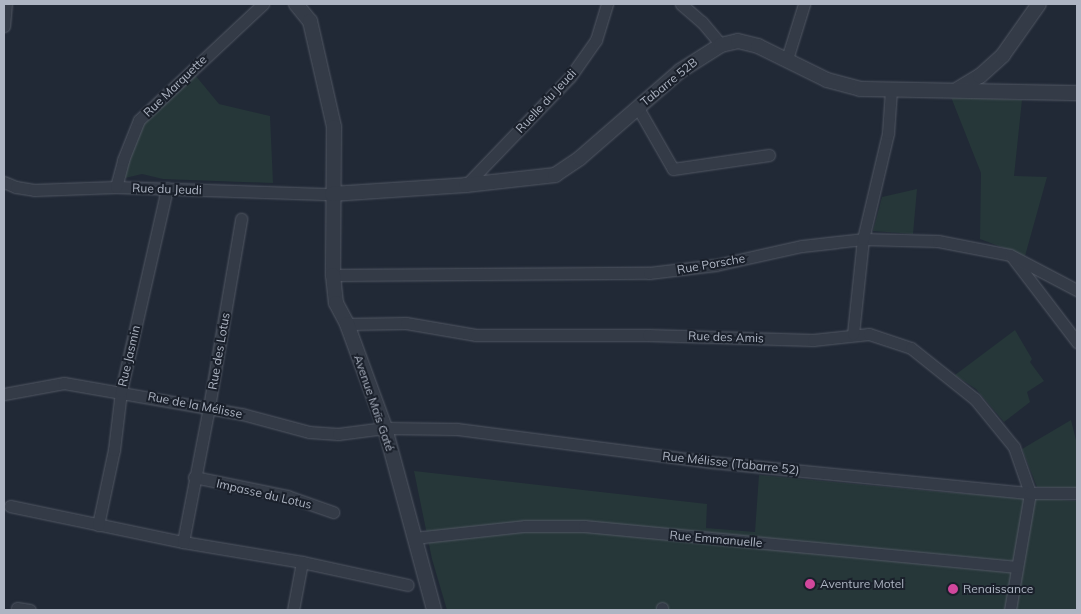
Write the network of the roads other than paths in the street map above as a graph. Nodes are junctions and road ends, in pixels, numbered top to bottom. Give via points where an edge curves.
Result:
1 (6, 4) edge
2 (263, 4) edge
3 (296, 4) edge
4 (607, 4) edge
5 (681, 4) edge
6 (804, 4) edge
7 (1039, 4) edge
8 (4, 26) edge
9 (721, 45) junction
10 (787, 59) junction
11 (891, 90) junction
12 (957, 90) junction
13 (1077, 93) edge
14 (638, 108) junction
15 (769, 155) dead end
16 (4, 182) edge
17 (466, 185) junction
18 (116, 187) junction
19 (166, 188) junction
20 (332, 194) junction
21 (242, 219) dead end
22 (863, 239) junction
23 (1010, 255) junction
24 (333, 275) junction
25 (1077, 290) edge
26 (347, 324) junction
27 (853, 334) junction
28 (1077, 342) edge
29 (121, 391) junction
30 (4, 394) edge
31 (209, 407) junction
32 (385, 428) junction
33 (194, 477) junction
34 (1030, 493) junction
35 (1077, 493) edge
36 (10, 506) dead end
37 (333, 512) dead end
38 (98, 525) junction
39 (414, 538) junction
40 (183, 542) junction
41 (302, 562) junction
42 (1017, 568) junction
43 (408, 585) dead end
44 (17, 608) dead end
45 (30, 610) edge
46 (293, 610) edge
47 (434, 610) edge
48 (1010, 610) edge

1 - 8 street
2 - 18 street, Rue Marquette via 139,120
3 - 20 street, Avenue Maïs Gaté via 310,21 334,128
4 - 17 street, Ruelle du Jeudi via 596,40 570,77
5 - 9 street
6 - 10 street
7 - 12 street via 1003,55 980,76
9 - 10 street, Tabarre 52B via 738,41
9 - 14 street, Tabarre 52B via 680,71
10 - 11 street, Tabarre 52B via 827,80 860,89
11 - 12 street, Tabarre 52B
11 - 22 street via 888,134
12 - 13 street, Tabarre 52B
14 - 15 street via 673,169
14 - 17 street, Tabarre 52B via 555,175
16 - 18 street, Rue du Jeudi via 34,190
17 - 20 street, Tabarre 52B
18 - 19 street, Rue du Jeudi
19 - 20 street, Rue du Jeudi
19 - 29 street, Rue Jasmin
20 - 24 street, Avenue Maïs Gaté
21 - 31 street, Rue des Lotus
22 - 23 street, Rue Porsche via 938,242
22 - 24 street, Rue Porsche via 802,246 716,265 650,274
22 - 27 street
23 - 25 street, Rue Porsche
23 - 28 street
24 - 26 street, Avenue Maïs Gaté via 336,303
26 - 27 street, Rue des Amis via 406,323 476,335 648,335 812,340
26 - 32 street, Avenue Maïs Gaté
27 - 34 street, Rue des Amis via 869,334 911,348 975,399 1014,447
29 - 30 street, Rue de la Mélisse via 64,383
29 - 31 street, Rue de la Mélisse
29 - 38 street, Rue Jasmin via 114,450
31 - 32 street, Rue de la Mélisse via 309,432 338,434
31 - 33 street, Rue des Lotus
32 - 34 street, Rue Mélisse (Tabarre 52) via 457,429 711,462
32 - 39 street, Avenue Maïs Gaté
33 - 37 street, Impasse du Lotus via 287,496
33 - 40 street, Rue des Lotus
34 - 35 street, Rue Mélisse (Tabarre 52)
34 - 42 street
36 - 38 street
38 - 40 street
39 - 42 street, Rue Emmanuelle via 525,526 584,526
39 - 47 street, Avenue Maïs Gaté
40 - 41 street
41 - 43 street
41 - 46 street
42 - 48 street
44 - 45 street

